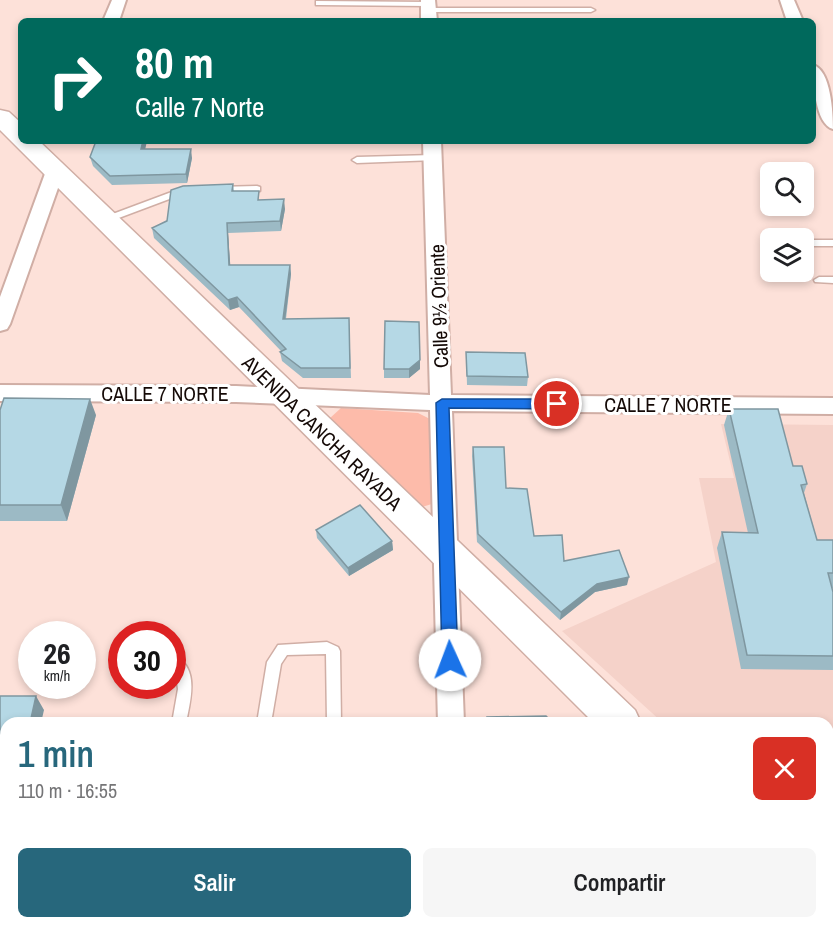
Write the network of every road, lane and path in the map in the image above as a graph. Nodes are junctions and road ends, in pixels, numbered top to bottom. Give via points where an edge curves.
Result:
1 (119, 0) edge
2 (787, 0) edge
3 (319, 3) dead end
4 (428, 9) edge
5 (591, 10) dead end
6 (112, 18) edge
7 (794, 18) edge
8 (816, 80) edge
9 (824, 106) edge
10 (0, 117) edge
11 (833, 124) edge
12 (18, 133) edge
13 (29, 144) edge
14 (433, 150) edge
15 (357, 160) dead end
16 (55, 171) junction
17 (257, 189) edge
18 (105, 220) junction
19 (814, 243) edge
20 (833, 243) edge
21 (819, 280) dead end
22 (833, 280) edge
23 (4, 304) edge
24 (0, 324) edge
25 (0, 393) edge
26 (285, 396) junction
27 (442, 403) junction
28 (833, 406) edge
29 (447, 554) junction
30 (183, 699) edge
31 (180, 717) edge
32 (265, 717) edge
33 (334, 717) edge
34 (451, 717) edge
35 (615, 717) edge

1 - 6 street
2 - 7 street
3 - 4 lane
4 - 5 lane
8 - 9 street
9 - 11 street
10 - 12 main road, AVENIDA CANCHA RAYADA
13 - 16 main road, AVENIDA CANCHA RAYADA
14 - 15 lane
14 - 27 street, Calle 9½ Oriente
16 - 18 main road, AVENIDA CANCHA RAYADA
16 - 23 street
17 - 18 lane via 183,190
18 - 26 main road, AVENIDA CANCHA RAYADA
19 - 20 lane
21 - 22 lane
23 - 24 street
25 - 26 street, CALLE 7 NORTE
26 - 27 street, CALLE 7 NORTE
26 - 29 main road, AVENIDA CANCHA RAYADA
27 - 28 street, CALLE 7 NORTE
27 - 29 street, Calle 9½ Oriente
29 - 34 street, Calle 9½ Oriente
29 - 35 main road, AVENIDA CANCHA RAYADA
30 - 31 lane
32 - 33 lane via 277,654 283,649 327,648 334,657

